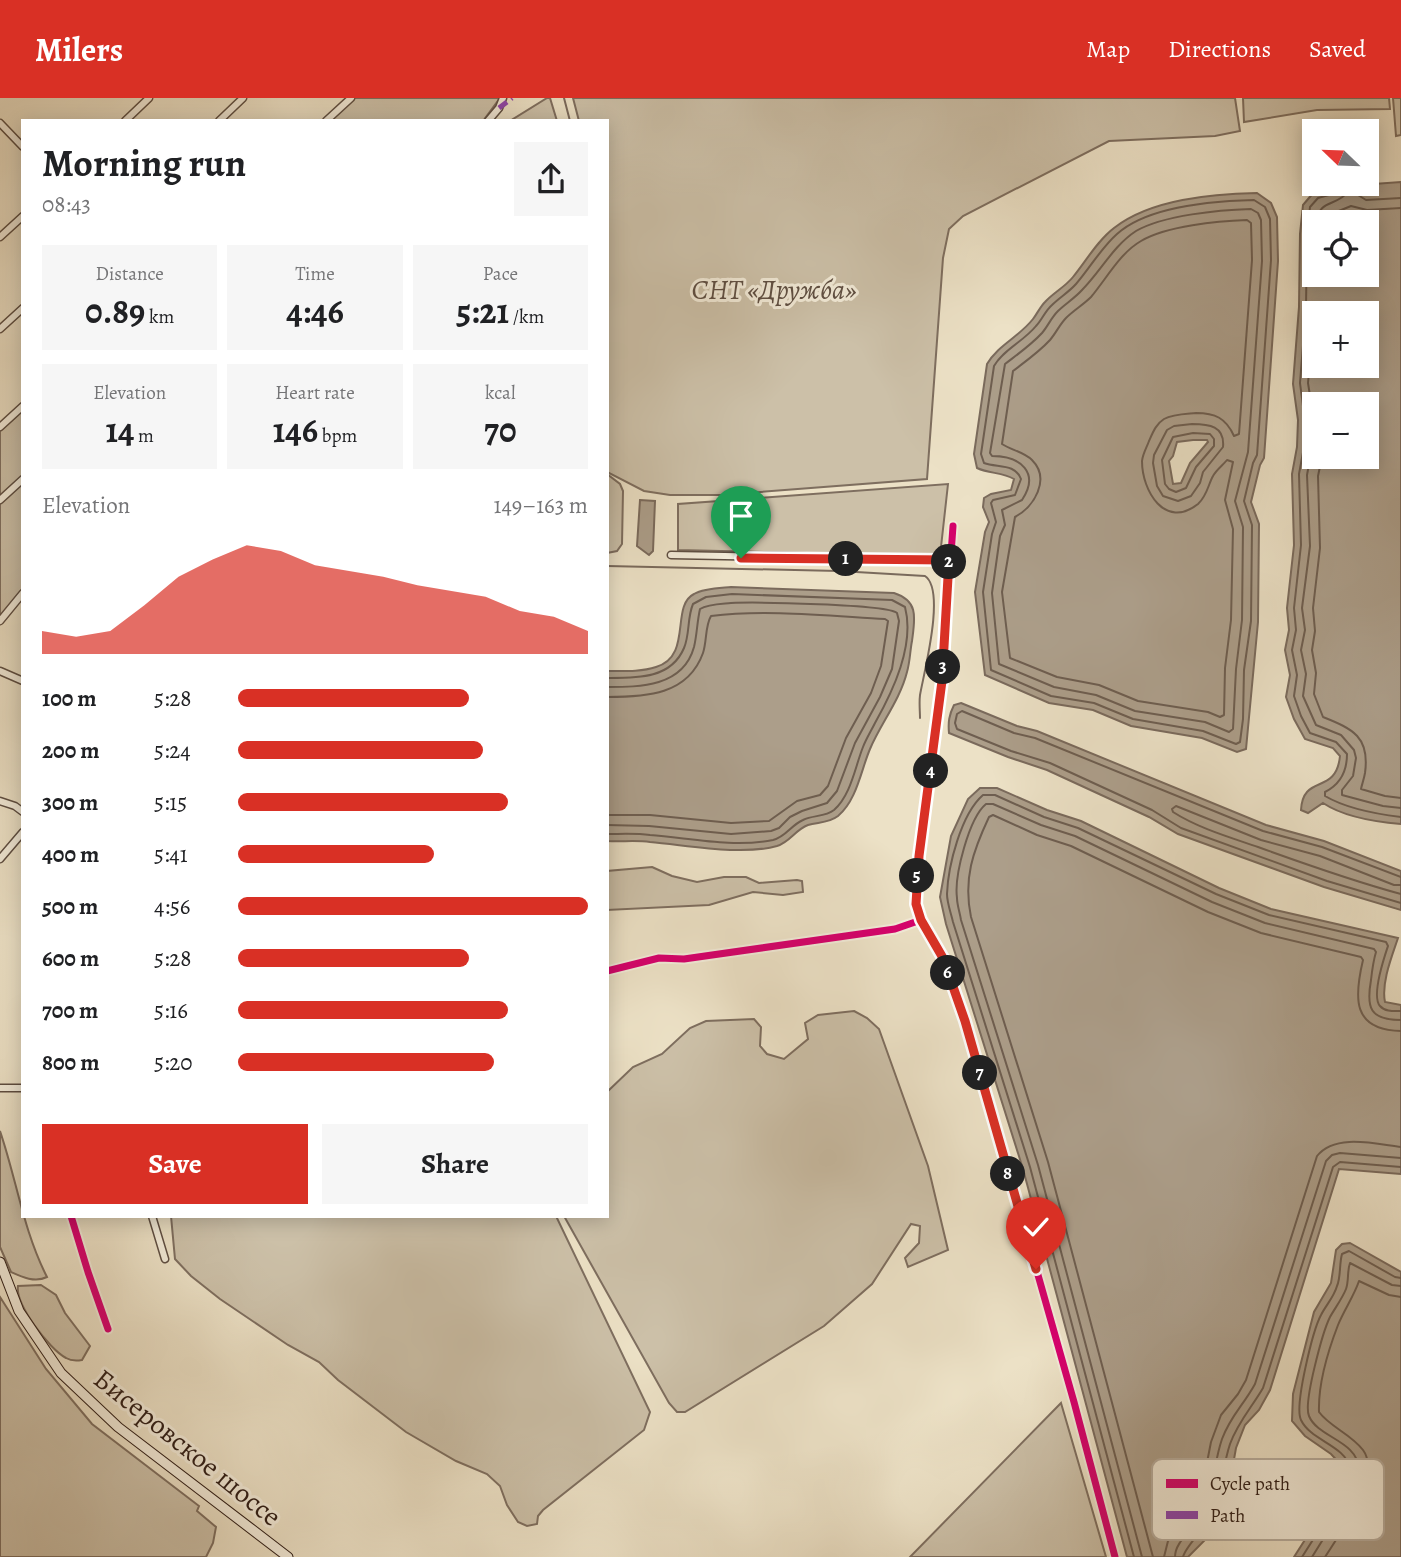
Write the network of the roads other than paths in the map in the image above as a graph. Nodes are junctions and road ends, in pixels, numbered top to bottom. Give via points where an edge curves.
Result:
1 (243, 98) edge
2 (351, 98) edge
3 (503, 98) edge
4 (144, 99) edge
5 (127, 119) edge
6 (221, 119) edge
7 (328, 119) edge
8 (490, 119) edge
9 (0, 122) edge
10 (21, 145) edge
11 (21, 218) edge
12 (0, 237) edge
13 (21, 310) edge
14 (0, 329) edge
15 (21, 408) edge
16 (0, 427) edge
17 (21, 481) edge
18 (0, 500) edge
19 (953, 526) dead end
20 (671, 555) dead end
21 (949, 560) junction
22 (21, 595) edge
23 (0, 621) edge
24 (0, 671) edge
25 (21, 680) edge
26 (0, 801) edge
27 (21, 810) edge
28 (21, 834) edge
29 (0, 859) edge
30 (921, 920) junction
31 (609, 970) edge
32 (0, 1088) edge
33 (21, 1088) edge
34 (72, 1218) edge
35 (153, 1218) edge
36 (165, 1259) dead end
37 (0, 1262) edge
38 (108, 1329) dead end
39 (288, 1557) edge
40 (1115, 1557) edge

1 - 6 street
2 - 7 street
3 - 8 street
4 - 5 street
9 - 10 street
11 - 12 street
13 - 14 street
15 - 16 street
17 - 18 street
19 - 21 street
20 - 21 street
21 - 30 street via 942,681 916,888
22 - 23 street
24 - 25 street
26 - 27 street
28 - 29 street
30 - 31 street via 895,929 684,959 659,958
30 - 40 street via 943,958 965,1021
32 - 33 street
34 - 38 street
35 - 36 street
37 - 39 main road, Бисеровское шоссе via 19,1311 61,1373 118,1427

